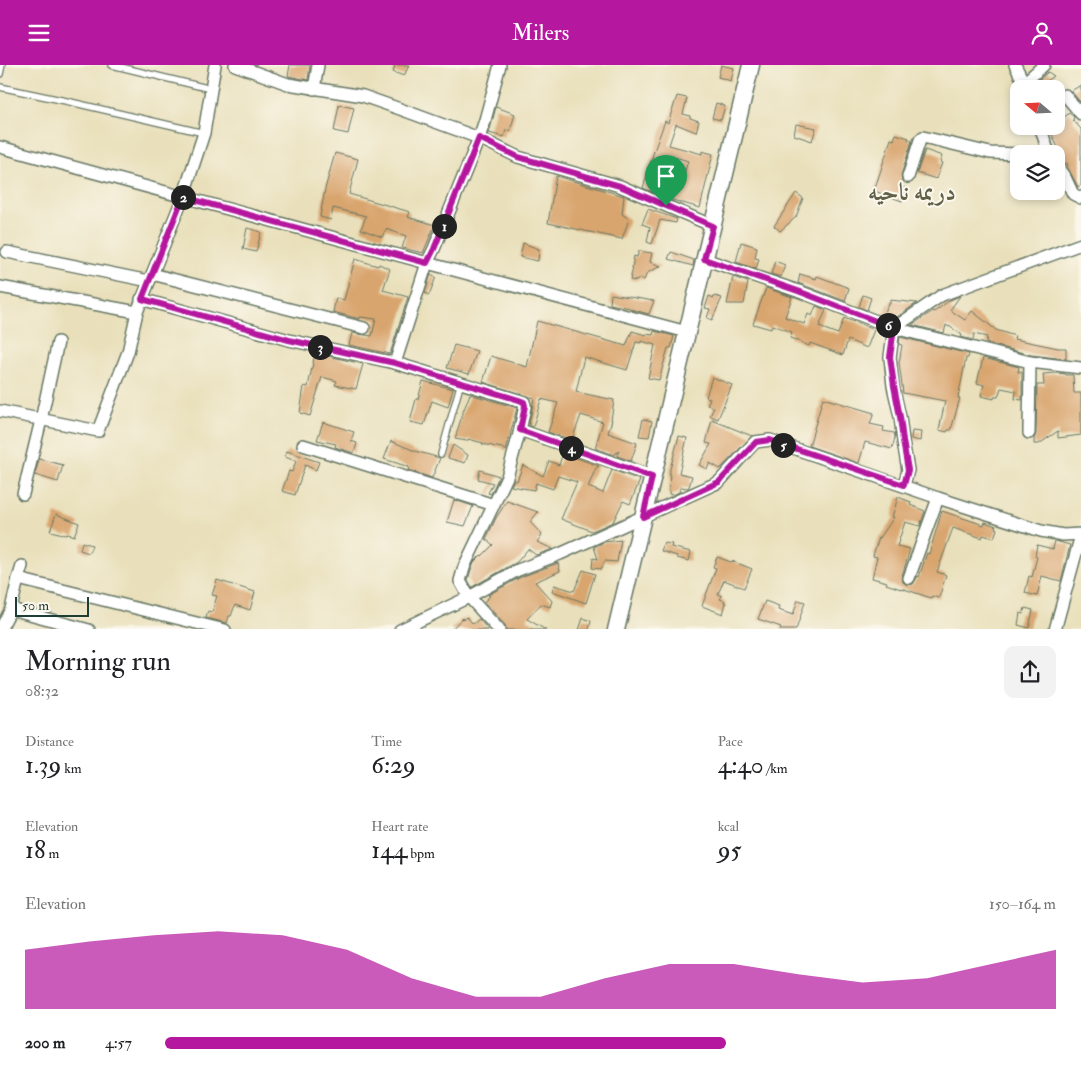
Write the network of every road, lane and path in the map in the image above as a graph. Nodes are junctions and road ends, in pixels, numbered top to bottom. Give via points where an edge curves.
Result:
1 (2, 65) edge
2 (112, 65) edge
3 (215, 65) edge
4 (235, 65) edge
5 (318, 65) edge
6 (500, 65) edge
7 (751, 65) edge
8 (1016, 65) edge
9 (1044, 65) edge
10 (0, 74) edge
11 (1023, 80) edge
12 (1031, 80) edge
13 (0, 87) edge
14 (212, 89) junction
15 (314, 89) junction
16 (1065, 95) dead end
17 (1081, 114) edge
18 (204, 133) junction
19 (479, 138) junction
20 (0, 147) edge
21 (1010, 154) edge
22 (908, 177) dead end
23 (1065, 179) edge
24 (183, 197) junction
25 (1081, 198) edge
26 (713, 226) junction
27 (1081, 244) edge
28 (7, 252) dead end
29 (704, 259) junction
30 (427, 263) junction
31 (150, 278) junction
32 (0, 287) edge
33 (142, 299) junction
34 (137, 312) junction
35 (364, 328) dead end
36 (894, 328) junction
37 (687, 332) junction
38 (58, 342) dead end
39 (1030, 362) junction
40 (395, 363) junction
41 (1081, 368) edge
42 (461, 382) junction
43 (0, 411) edge
44 (41, 420) junction
45 (520, 430) junction
46 (1029, 433) dead end
47 (303, 445) dead end
48 (441, 454) dead end
49 (652, 477) junction
50 (904, 485) junction
51 (23, 494) dead end
52 (938, 498) junction
53 (494, 505) junction
54 (643, 517) junction
55 (1081, 534) edge
56 (22, 566) dead end
57 (909, 578) dead end
58 (18, 579) junction
59 (469, 597) junction
60 (11, 609) junction
61 (2, 624) edge
62 (90, 629) edge
63 (224, 629) edge
64 (400, 629) edge
65 (499, 629) edge
66 (616, 629) edge
67 (1055, 629) edge

1 - 10 lane
2 - 14 lane
3 - 14 street
4 - 15 street via 288,84
5 - 15 street
6 - 19 street
7 - 26 main road
8 - 11 street
9 - 12 street
13 - 18 lane
14 - 18 street
15 - 19 street via 363,97
16 - 17 street
18 - 24 street
19 - 26 street via 518,157 620,186
19 - 30 street
20 - 24 street
21 - 22 street via 990,153 923,137
23 - 25 street via 1073,193
24 - 30 street
24 - 31 street
26 - 29 main road
27 - 36 street via 942,295
28 - 31 street
29 - 36 street
29 - 37 main road
30 - 37 street
30 - 40 street
31 - 33 street
31 - 35 street
32 - 34 street
33 - 34 street
33 - 40 street via 289,340
34 - 44 street via 128,352 98,431
36 - 39 street
36 - 50 street via 890,357 908,470
37 - 49 main road
38 - 44 street
39 - 41 street
39 - 46 street
40 - 42 street
42 - 45 street via 524,402
42 - 48 lane
43 - 44 street
44 - 51 street
45 - 49 street
45 - 53 street via 507,477
47 - 53 street
49 - 54 main road
50 - 52 street
50 - 54 street via 770,440 756,442 719,482
52 - 55 street via 1041,531
52 - 57 street
53 - 59 street via 460,581
54 - 59 street via 518,570
54 - 66 main road
55 - 67 street
56 - 58 street
58 - 60 street
58 - 63 street
59 - 64 street
59 - 65 street
60 - 61 street
60 - 62 street

